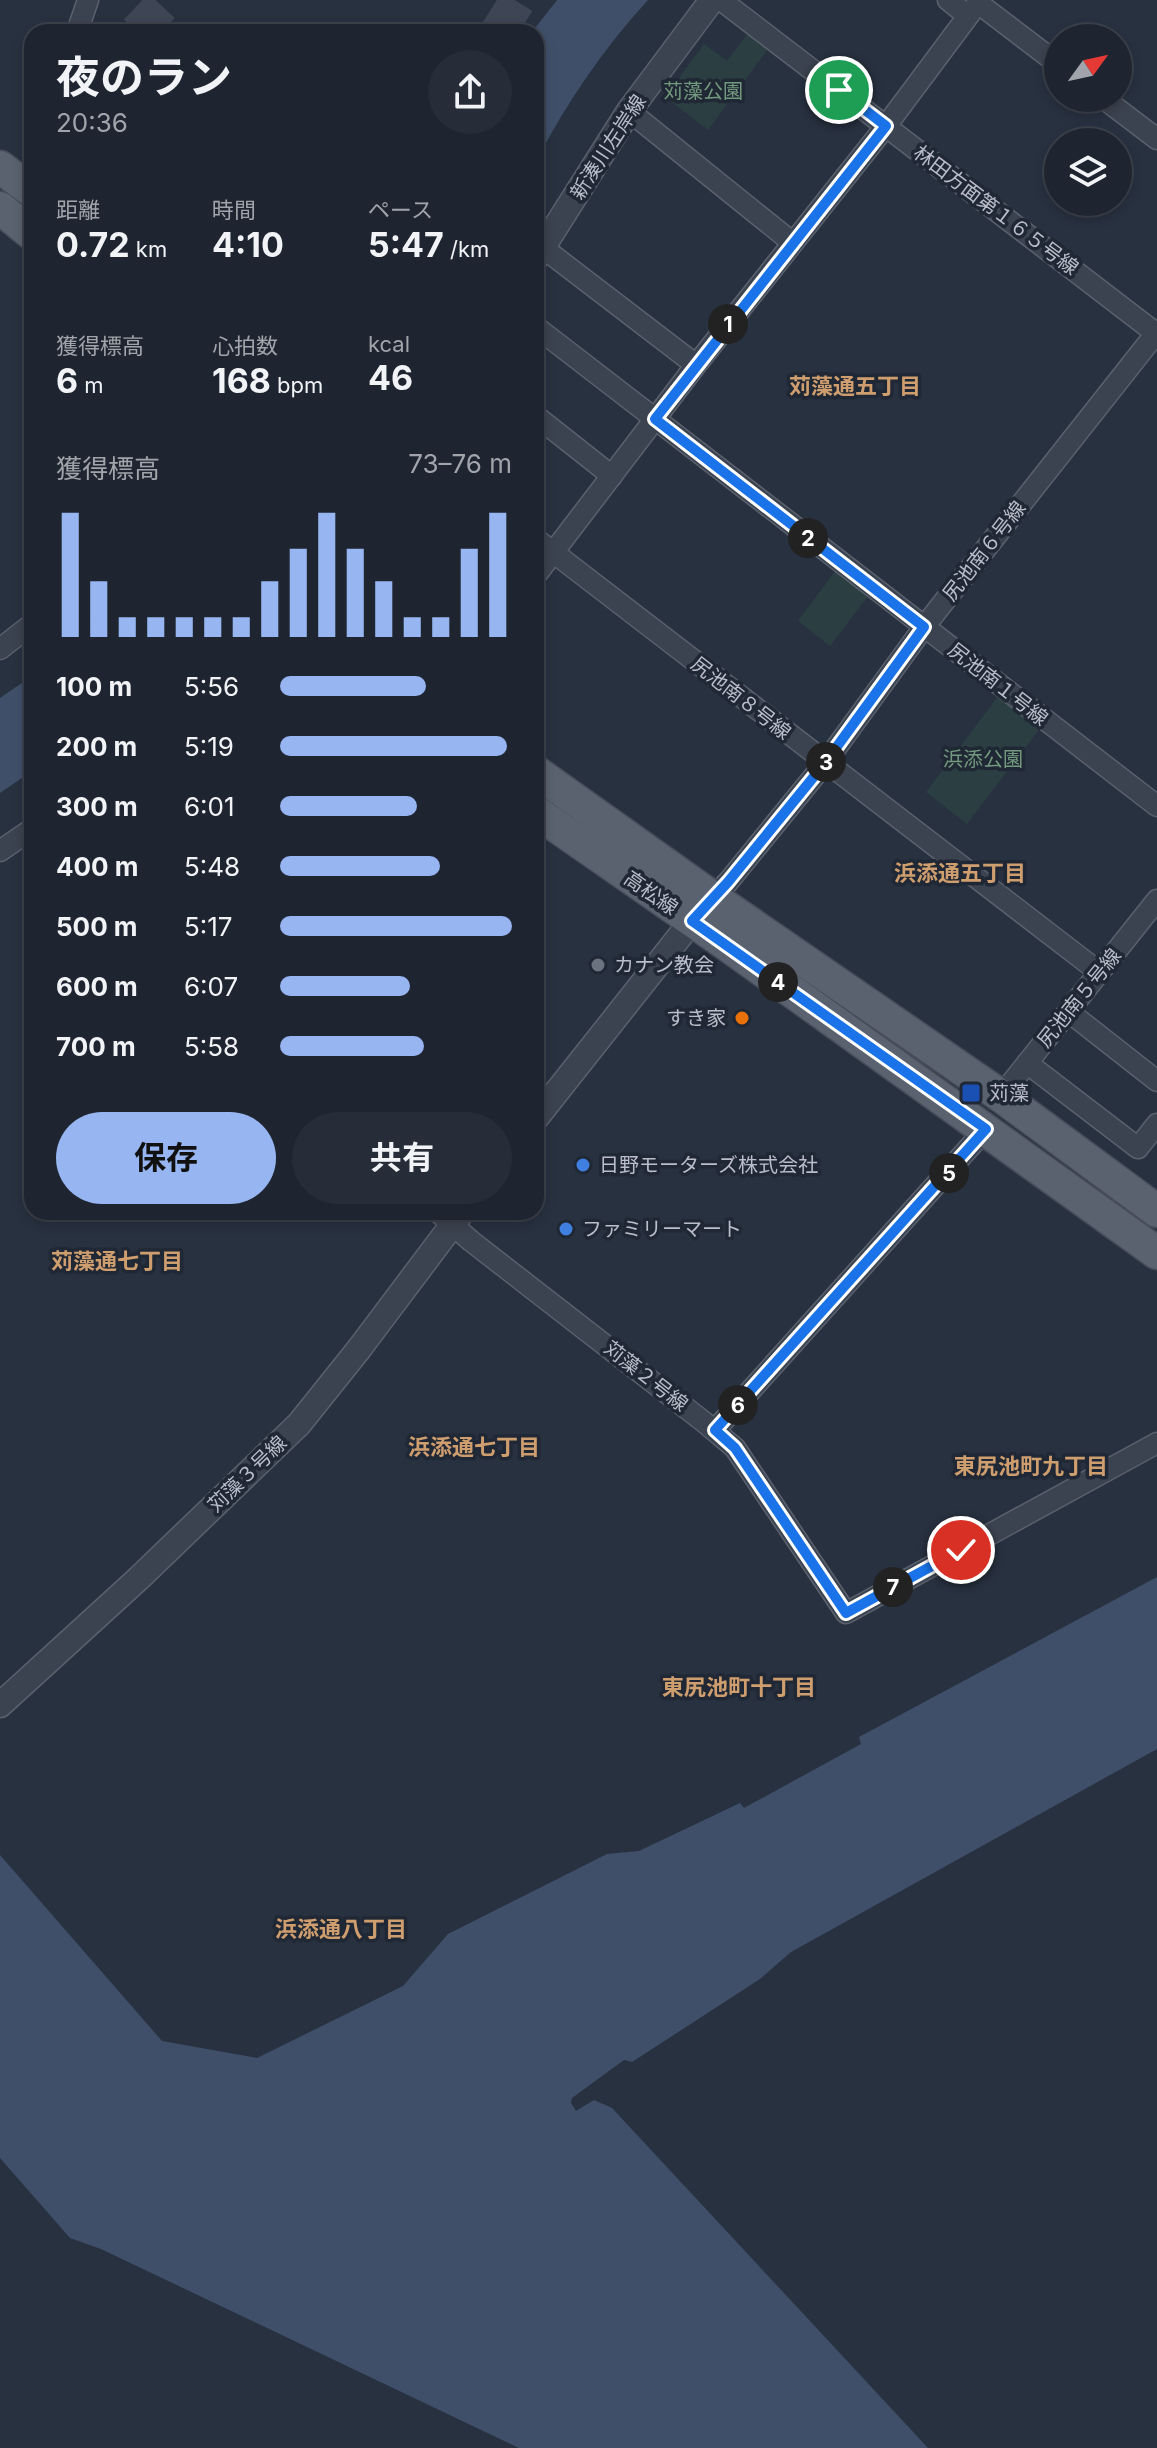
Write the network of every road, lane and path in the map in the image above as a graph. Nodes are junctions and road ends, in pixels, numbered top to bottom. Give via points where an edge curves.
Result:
1 (88, 0) edge
2 (712, 0) edge
3 (721, 0) edge
4 (948, 0) edge
5 (975, 6) edge
6 (80, 24) edge
7 (1044, 54) edge
8 (629, 111) junction
9 (1121, 112) edge
10 (886, 126) junction
11 (1157, 139) edge
12 (0, 208) edge
13 (24, 228) edge
14 (793, 243) junction
15 (544, 245) edge
16 (544, 257) edge
17 (544, 333) edge
18 (1157, 333) edge
19 (696, 365) junction
20 (655, 419) junction
21 (544, 422) edge
22 (612, 476) junction
23 (544, 545) edge
24 (553, 552) junction
25 (544, 564) edge
26 (924, 627) junction
27 (24, 630) edge
28 (0, 649) edge
29 (825, 763) junction
30 (544, 779) edge
31 (1157, 806) edge
32 (544, 817) edge
33 (24, 834) edge
34 (0, 851) edge
35 (1157, 900) edge
36 (702, 909) junction
37 (1099, 972) junction
38 (1069, 1012) junction
39 (1027, 1063) junction
40 (1157, 1081) edge
41 (1001, 1096) junction
42 (544, 1108) edge
43 (1157, 1124) edge
44 (986, 1129) junction
45 (1157, 1211) edge
46 (447, 1220) edge
47 (455, 1220) edge
48 (1153, 1242) edge
49 (715, 1430) junction
50 (1157, 1443) edge
51 (0, 1705) edge

1 - 6 street
2 - 8 street, 新湊川左岸線
3 - 10 street, 林田方面第１６５号線
4 - 5 street
5 - 7 street
5 - 10 street
8 - 14 street
8 - 15 street, 新湊川左岸線
9 - 11 street
10 - 14 street
10 - 18 street, 林田方面第１６５号線
12 - 13 main road
14 - 19 street
16 - 19 street
17 - 20 street, 尻池南１号線
18 - 26 street, 尻池南６号線
19 - 20 street
20 - 22 street
20 - 26 street, 尻池南１号線
21 - 22 street
22 - 24 street
23 - 24 street, 尻池南８号線
24 - 25 street
24 - 29 street, 尻池南８号線
26 - 29 street, 尻池南６号線
26 - 31 street, 尻池南１号線
27 - 28 street
29 - 36 street, 尻池南６号線
29 - 37 street, 尻池南８号線
30 - 36 main road, 高松線
32 - 36 main road, 高松線
33 - 34 street
35 - 37 street, 尻池南５号線
36 - 41 main road, 高松線
36 - 42 street
36 - 44 main road, 高松線
37 - 38 street, 尻池南５号線
38 - 39 street, 尻池南５号線
38 - 40 street
39 - 41 street, 尻池南５号線
39 - 43 street via 1138,1148
41 - 45 main road, 高松線
44 - 48 main road, 高松線
44 - 49 street
46 - 51 street, 苅藻３号線 via 359,1349 299,1424
47 - 49 street, 苅藻２号線
49 - 50 street, 苅藻２号線 via 735,1448 846,1613

